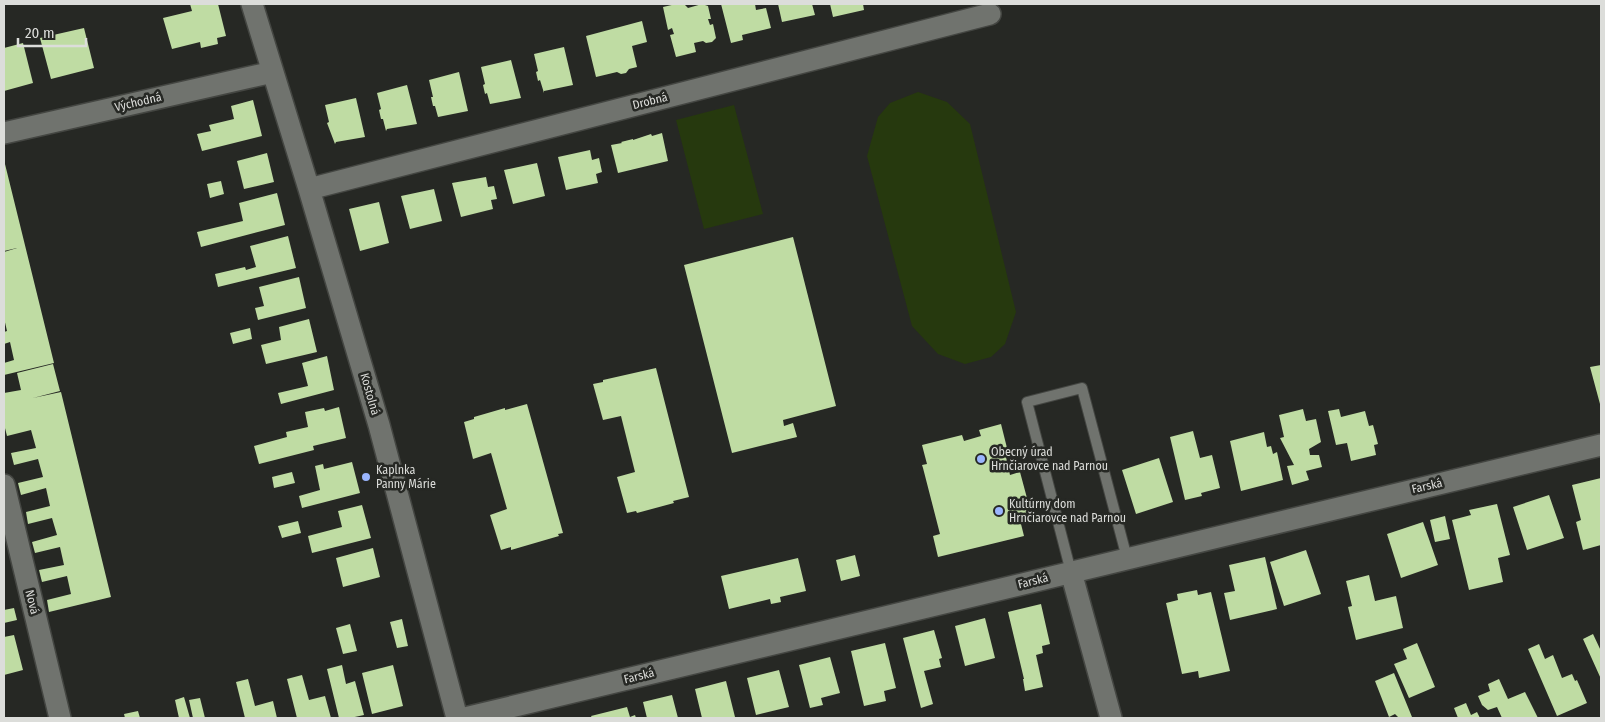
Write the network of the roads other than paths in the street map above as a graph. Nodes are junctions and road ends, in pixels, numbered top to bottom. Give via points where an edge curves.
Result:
1 (252, 4) edge
2 (990, 14) dead end
3 (273, 72) junction
4 (4, 133) edge
5 (310, 189) junction
6 (1601, 445) edge
7 (4, 485) edge
8 (1127, 558) junction
9 (1071, 572) junction
10 (60, 718) edge
11 (457, 718) edge
12 (465, 718) edge
13 (1111, 718) edge

1 - 3 street, Kostolná
2 - 5 street, Drobná
3 - 4 street, Východná
3 - 5 street, Kostolná
5 - 11 street, Kostolná via 379,425
6 - 8 street, Farská
7 - 10 street, Nová
8 - 9 street, Farská
8 - 9 lane via 1082,388 1026,402
9 - 12 street, Farská
9 - 13 street

